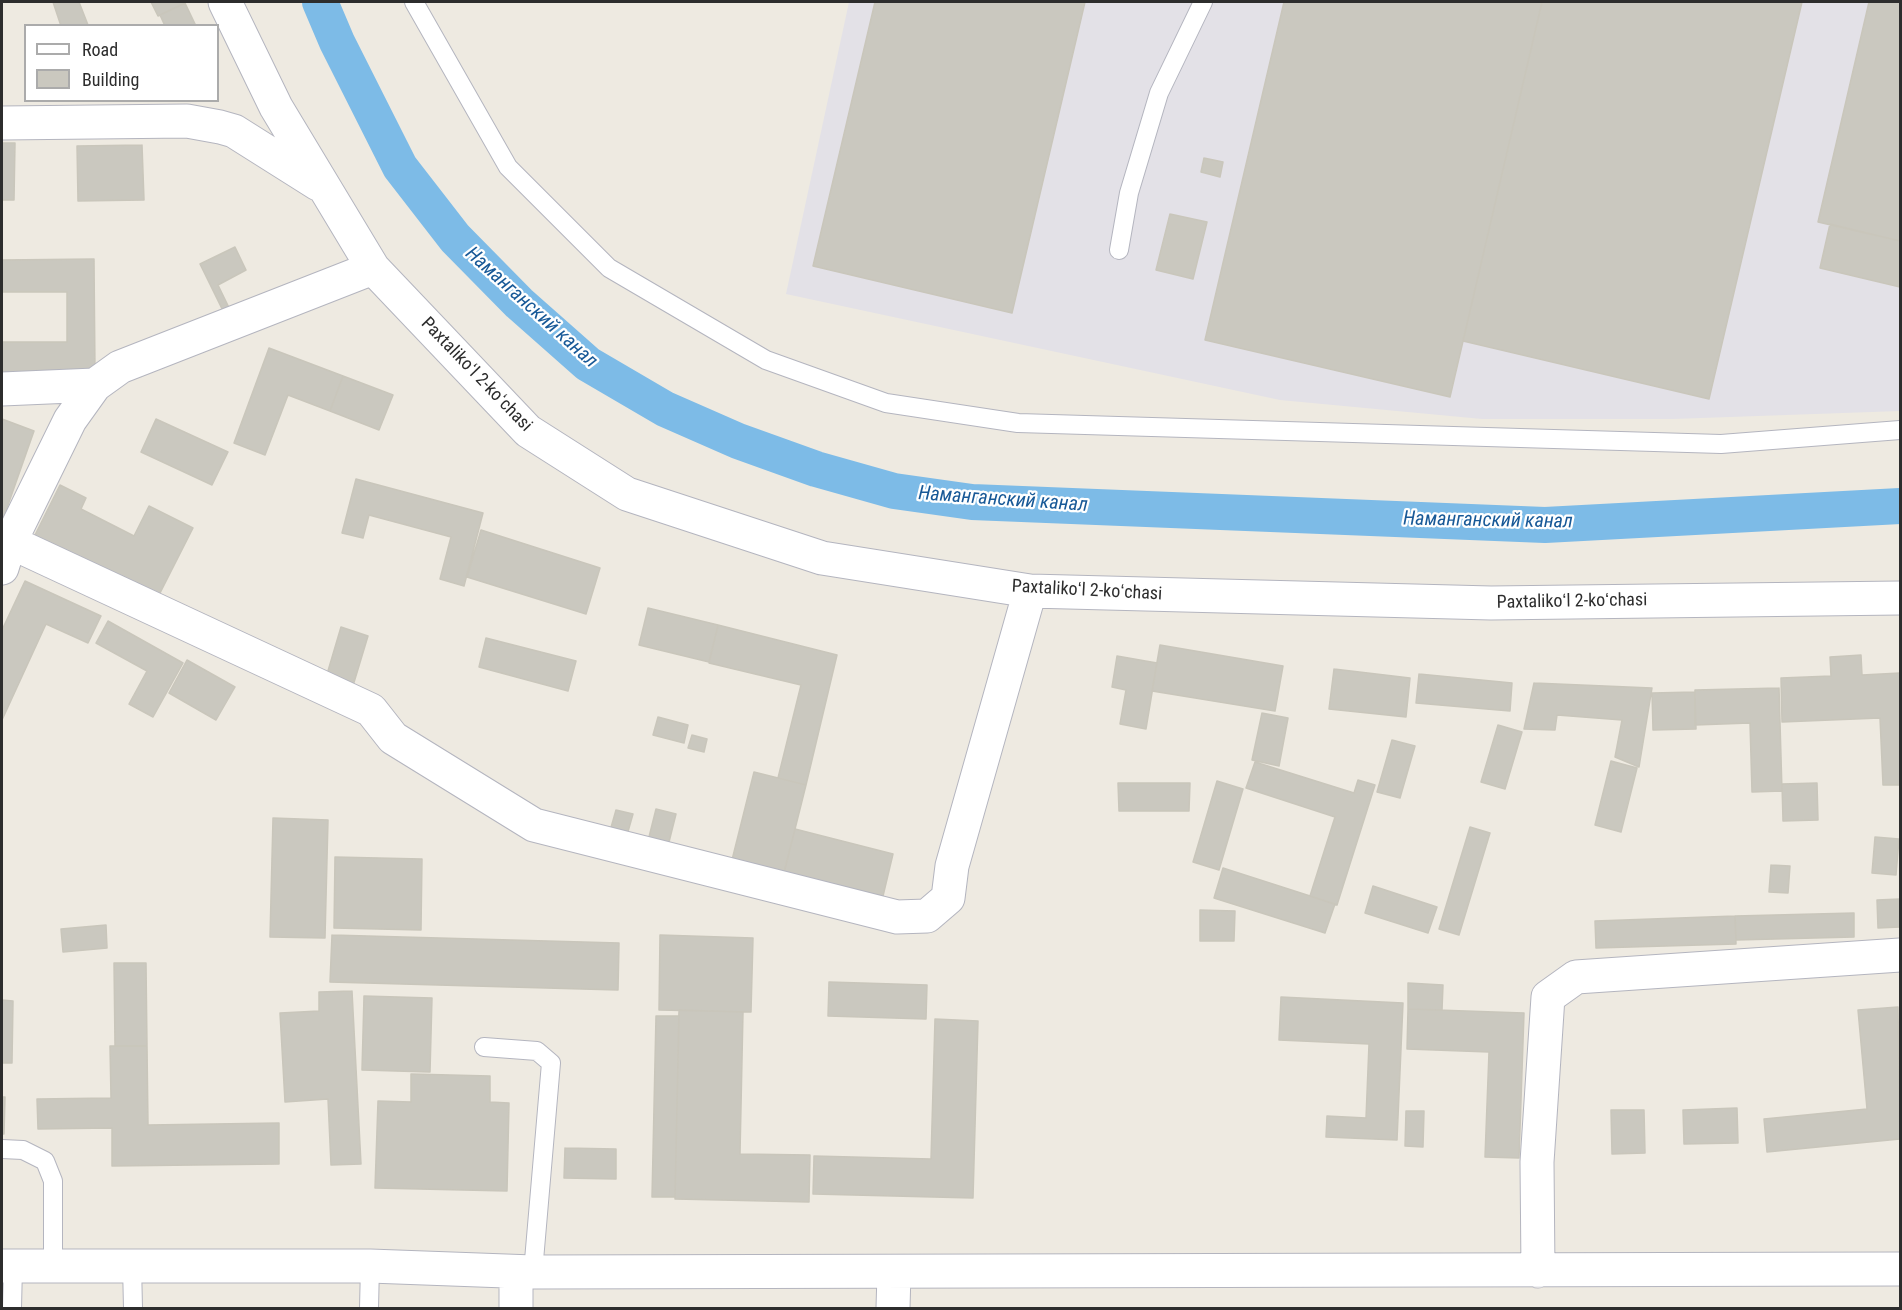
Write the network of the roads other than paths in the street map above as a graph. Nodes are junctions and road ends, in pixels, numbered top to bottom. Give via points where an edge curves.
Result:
1 (225, 2) edge
2 (414, 2) edge
3 (1203, 2) edge
4 (2, 123) edge
5 (324, 188) junction
6 (1119, 250) dead end
7 (373, 268) junction
8 (95, 385) junction
9 (2, 389) edge
10 (1900, 430) edge
11 (6, 555) edge
12 (1030, 591) junction
13 (1900, 598) edge
14 (1900, 955) edge
15 (484, 1047) dead end
16 (2, 1149) edge
17 (53, 1265) junction
18 (132, 1265) junction
19 (7, 1266) edge
20 (370, 1266) junction
21 (1900, 1269) edge
22 (1538, 1271) junction
23 (525, 1272) junction
24 (894, 1273) junction
25 (12, 1308) edge
26 (133, 1308) edge
27 (369, 1308) edge
28 (516, 1308) edge
29 (893, 1308) edge

1 - 5 street via 276,107
2 - 10 lane via 508,167 609,268 766,360 886,403 1018,423 1721,444
3 - 6 lane via 1160,93 1129,193
4 - 5 street, Paxtalikoʻl 2-koʻchasi via 187,122 220,127 234,131
5 - 7 street, Paxtalikoʻl 2-koʻchasi
7 - 8 street via 120,367
7 - 12 street, Paxtalikoʻl 2-koʻchasi via 528,431 627,494 822,558
8 - 9 street
8 - 11 street via 70,420
11 - 12 street via 371,710 393,738 534,825 897,917 927,916 948,898 952,866
12 - 13 street, Paxtalikoʻl 2-koʻchasi via 1491,603
14 - 22 street via 1576,977 1548,997 1537,1162
15 - 23 lane via 537,1051 551,1063
16 - 17 lane via 23,1150 45,1161 53,1182
17 - 18 street
17 - 19 street
18 - 20 street
18 - 26 lane
19 - 25 lane
20 - 23 street
20 - 27 lane
21 - 22 street
22 - 24 street
23 - 24 street
23 - 28 street
24 - 29 street

